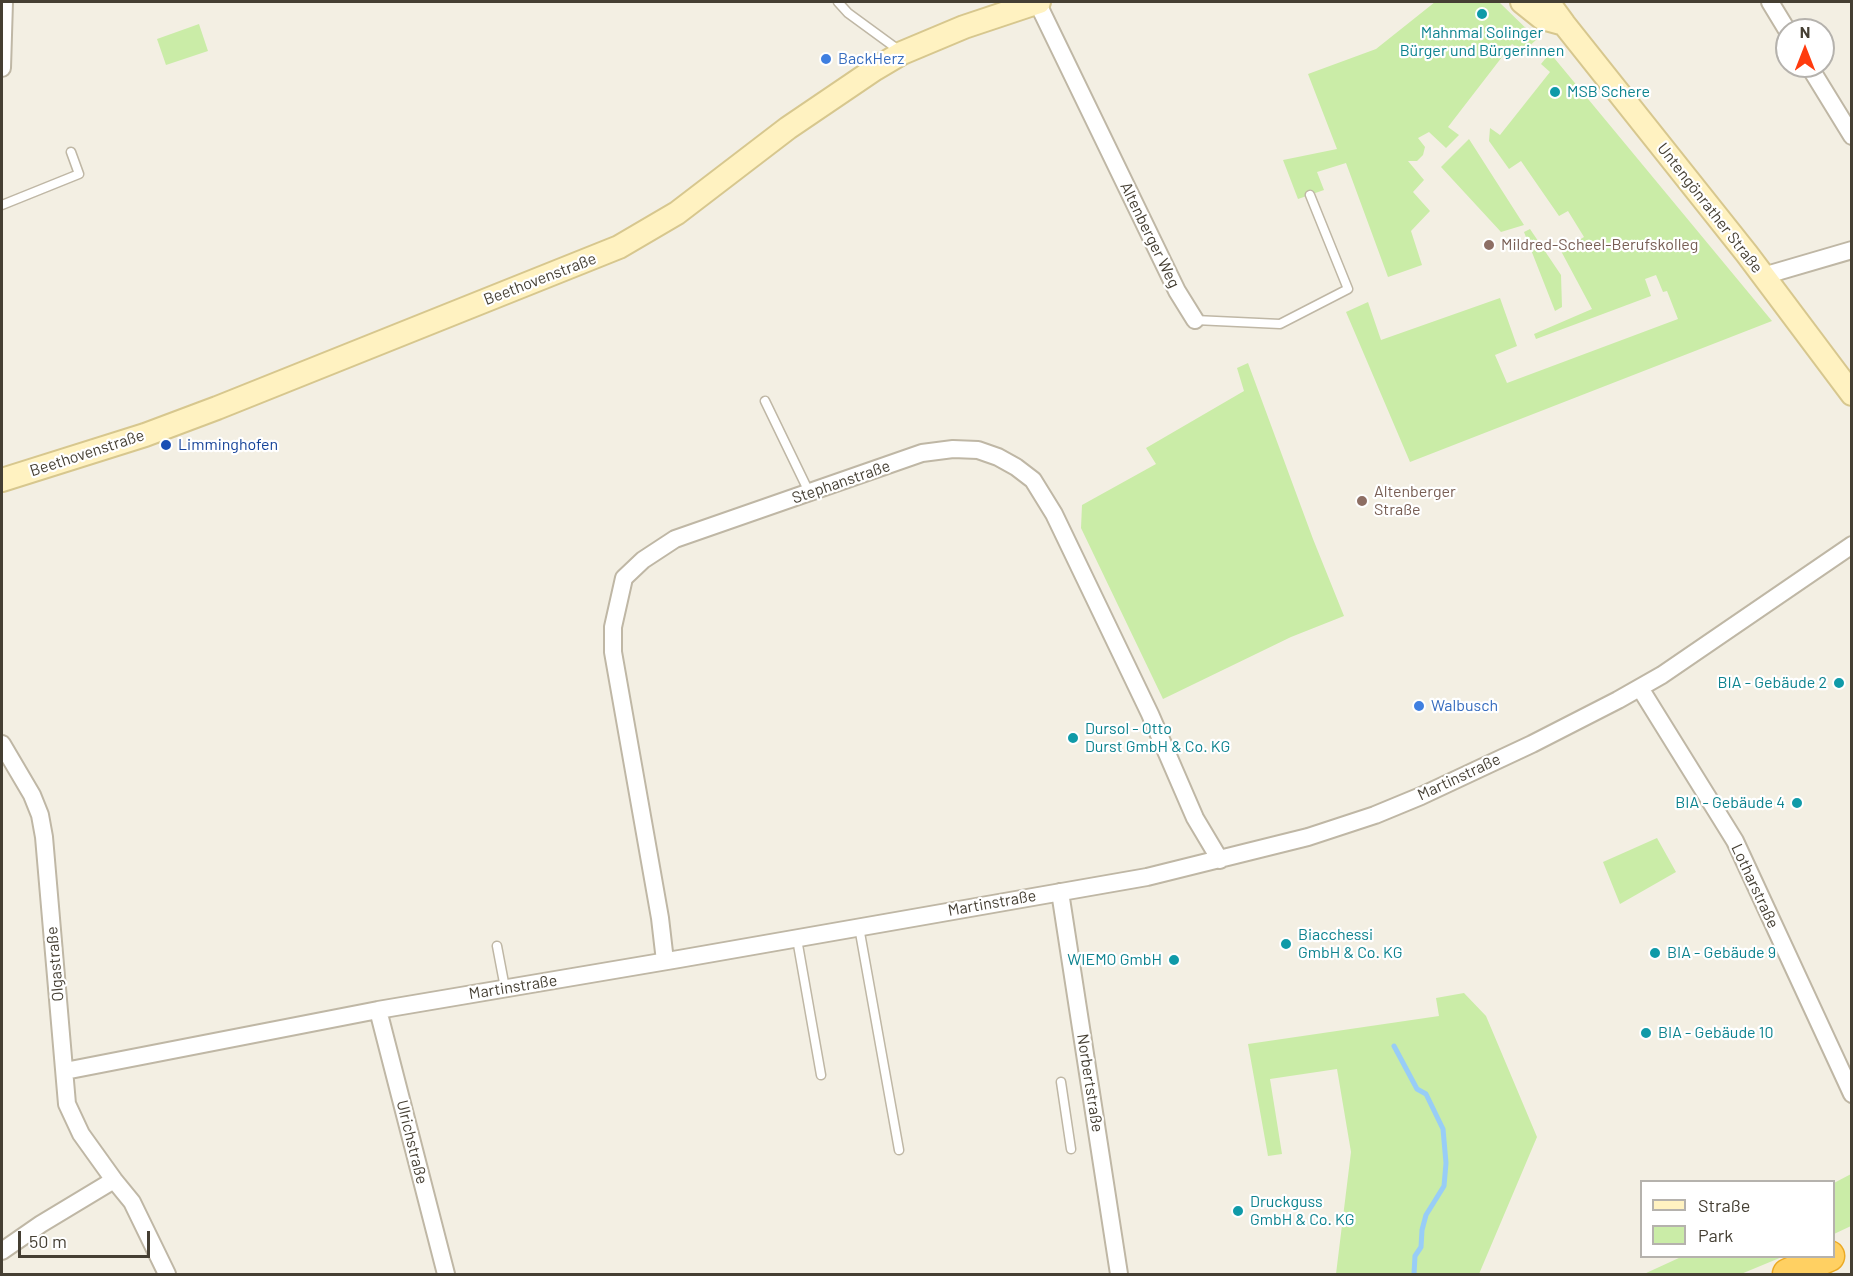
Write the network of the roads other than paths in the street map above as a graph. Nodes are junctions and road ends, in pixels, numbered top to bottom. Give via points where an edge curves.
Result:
1 (4, 2) edge
2 (838, 2) edge
3 (1038, 2) edge
4 (1522, 2) edge
5 (1548, 2) edge
6 (1770, 2) edge
7 (1780, 18) edge
8 (1564, 24) junction
9 (902, 53) junction
10 (2, 68) edge
11 (1816, 78) edge
12 (1851, 136) edge
13 (71, 152) dead end
14 (1310, 195) dead end
15 (2, 205) edge
16 (1851, 249) edge
17 (1763, 276) junction
18 (1195, 320) joint
19 (1851, 394) edge
20 (765, 401) dead end
21 (2, 480) edge
22 (809, 492) junction
23 (1851, 545) edge
24 (1640, 688) junction
25 (2, 744) edge
26 (1220, 860) junction
27 (1060, 891) junction
28 (859, 927) junction
29 (797, 939) junction
30 (497, 946) dead end
31 (665, 961) junction
32 (505, 988) junction
33 (378, 1010) junction
34 (64, 1071) junction
35 (821, 1075) dead end
36 (1061, 1082) dead end
37 (1851, 1094) edge
38 (1071, 1149) dead end
39 (899, 1150) dead end
40 (114, 1180) junction
41 (1851, 1246) edge
42 (2, 1251) edge
43 (1835, 1253) edge
44 (1827, 1258) edge
45 (167, 1275) edge
46 (446, 1275) edge
47 (1119, 1275) edge
48 (1788, 1275) edge

1 - 10 street
2 - 9 lane
3 - 9 main road, Beethovenstraße
3 - 18 street, Altenberger Weg via 1172,281
4 - 8 main road, Untengönrather Straße via 1542,18
5 - 8 main road, Untengönrather Straße
6 - 7 street
8 - 17 main road, Untengönrather Straße
9 - 21 main road, Beethovenstraße via 788,128 677,213 619,247 207,412
11 - 12 street
13 - 15 lane via 80,174
14 - 18 lane, Altenberger Weg via 1348,289 1280,324
16 - 17 street
17 - 19 main road, Untengönrather Straße
20 - 22 lane
22 - 26 street, Stephanstraße via 922,453 953,449 978,450 998,457 1033,480 1054,514 1150,714 1195,818
22 - 31 street, Stephanstraße via 675,539 624,578 613,652
23 - 24 street, Martinstraße
24 - 26 street, Martinstraße via 1532,744 1375,815
24 - 37 street, Lotharstraße via 1735,842
25 - 34 street, Olgastraße via 33,795 40,815
26 - 27 street, Martinstraße
27 - 28 street, Martinstraße
27 - 47 street, Norbertstraße
28 - 29 street, Martinstraße
28 - 39 lane
29 - 31 street, Martinstraße
29 - 35 lane
30 - 32 lane
31 - 32 street, Martinstraße
32 - 33 street, Martinstraße
33 - 34 street, Martinstraße
33 - 46 street, Ulrichstraße
34 - 40 street, Olgastraße via 67,1104 81,1134
36 - 38 lane
40 - 42 street
40 - 45 street, Olgastraße via 132,1202
41 - 43 highway
44 - 48 highway

